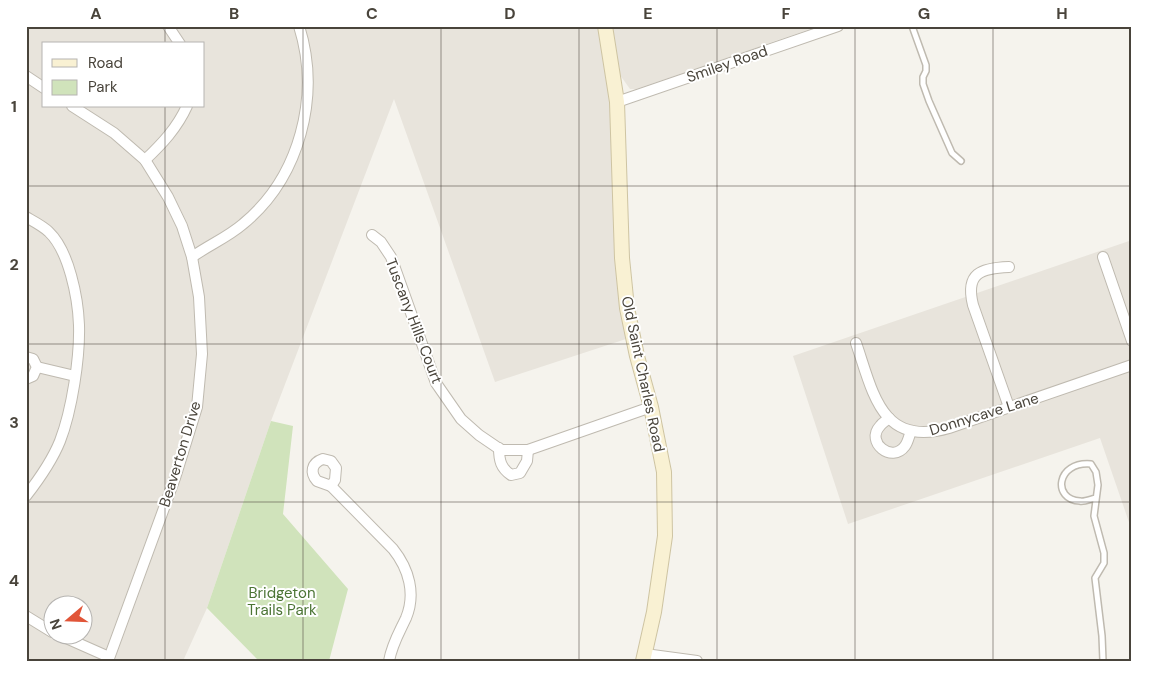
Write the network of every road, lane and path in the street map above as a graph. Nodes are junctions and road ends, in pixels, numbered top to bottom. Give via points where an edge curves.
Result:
1 (168, 26) edge
2 (299, 26) edge
3 (605, 26) edge
4 (838, 26) edge
5 (912, 26) edge
6 (179, 42) edge
7 (26, 76) edge
8 (42, 87) edge
9 (617, 102) junction
10 (75, 108) edge
11 (186, 108) edge
12 (145, 160) junction
13 (961, 161) dead end
14 (26, 217) edge
15 (372, 234) dead end
16 (192, 257) junction
17 (1103, 258) dead end
18 (1009, 267) dead end
19 (1132, 341) edge
20 (856, 343) dead end
21 (26, 357) edge
22 (1132, 365) edge
23 (36, 367) junction
24 (75, 376) junction
25 (26, 379) edge
26 (651, 407) junction
27 (1009, 407) junction
28 (889, 418) junction
29 (911, 431) junction
30 (499, 448) junction
31 (528, 450) junction
32 (331, 486) dead end
33 (26, 496) edge
34 (1096, 498) junction
35 (26, 616) edge
36 (42, 626) edge
37 (77, 644) edge
38 (644, 657) edge
39 (108, 659) edge
40 (389, 661) edge
41 (697, 661) edge
42 (1103, 661) edge

1 - 6 street
2 - 16 street via 308,74 308,96 297,148 276,187 260,208 227,236
3 - 9 street, Old Saint Charles Road
4 - 9 street, Smiley Road
5 - 13 lane via 926,65 923,84 929,101 952,153
7 - 8 street
9 - 26 street, Old Saint Charles Road via 626,300
10 - 12 street, Beaverton Drive
11 - 12 street via 175,128
12 - 16 street, Beaverton Drive via 168,197
14 - 24 street via 49,232 64,254 72,278 79,324
15 - 30 street, Tuscany Hills Court via 391,257 436,383 461,419
16 - 39 street, Beaverton Drive via 199,297 202,354 197,407 175,478
17 - 19 street
18 - 27 street via 981,272 974,277 970,290
20 - 28 street, Donnycave Lane via 875,398
21 - 23 street via 33,359
22 - 27 street, Donnycave Lane
23 - 24 street
23 - 25 street via 34,376
24 - 33 street via 60,440 44,472
26 - 31 street, Tuscany Hills Court
26 - 38 street, Old Saint Charles Road via 664,472 665,536
27 - 29 street, Donnycave Lane via 940,431
28 - 29 street, Donnycave Lane
28 - 29 street via 880,426 876,436 882,450 900,451
30 - 31 street, Tuscany Hills Court
30 - 31 street via 500,462 511,475 520,473 527,461
32 - 40 street via 393,549 408,575 410,603 392,644
34 - 34 lane via 1098,485 1092,464 1083,463 1069,469 1061,478 1067,497 1079,501
34 - 42 lane via 1094,516 1104,553 1104,563 1095,578
35 - 36 street
37 - 39 street
38 - 41 street

